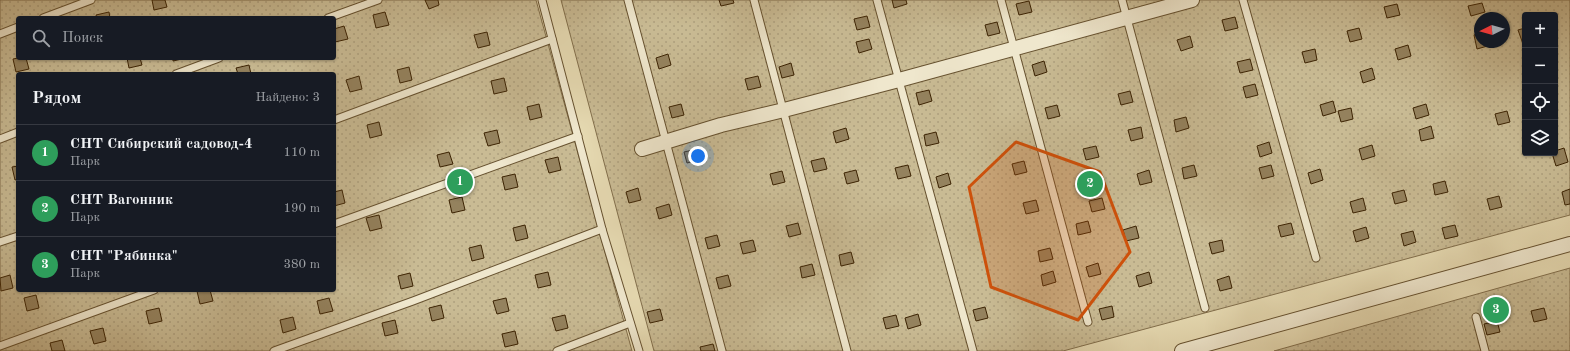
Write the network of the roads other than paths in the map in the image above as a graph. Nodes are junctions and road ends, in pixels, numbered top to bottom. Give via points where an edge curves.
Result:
1 (91, 0) edge
2 (378, 0) edge
3 (542, 0) edge
4 (628, 0) edge
5 (754, 0) edge
6 (877, 0) edge
7 (1001, 0) edge
8 (1122, 0) edge
9 (1192, 0) edge
10 (1243, 0) edge
11 (48, 16) edge
12 (334, 16) edge
13 (1127, 18) junction
14 (16, 28) edge
15 (0, 34) edge
16 (552, 40) junction
17 (1014, 48) junction
18 (214, 60) edge
19 (181, 72) edge
20 (899, 80) junction
21 (784, 110) junction
22 (336, 119) edge
23 (16, 133) edge
24 (578, 136) junction
25 (0, 139) edge
26 (666, 142) junction
27 (642, 149) dead end
28 (336, 223) edge
29 (602, 229) junction
30 (16, 237) edge
31 (0, 242) edge
32 (1570, 244) edge
33 (1316, 258) dead end
34 (148, 292) edge
35 (1205, 308) dead end
36 (1476, 317) dead end
37 (1088, 322) dead end
38 (630, 323) junction
39 (0, 346) edge
40 (274, 351) edge
41 (557, 351) edge
42 (639, 351) edge
43 (722, 351) edge
44 (847, 351) edge
45 (973, 351) edge
46 (1182, 351) edge
47 (1485, 351) edge

1 - 11 lane
2 - 12 lane
3 - 16 lane
4 - 26 lane
5 - 21 lane
6 - 20 lane
7 - 17 lane
8 - 13 lane
9 - 13 street
10 - 33 lane
13 - 17 street
13 - 35 lane
14 - 15 lane
16 - 22 lane
16 - 24 lane
17 - 20 street
17 - 37 lane
18 - 19 lane
20 - 21 street
20 - 45 lane
21 - 26 street
21 - 44 lane
23 - 25 lane
24 - 28 lane
24 - 29 lane
26 - 27 street
26 - 43 lane
29 - 38 lane
29 - 40 lane
30 - 31 lane
32 - 46 street
34 - 39 lane
36 - 47 lane
38 - 41 lane
38 - 42 lane

